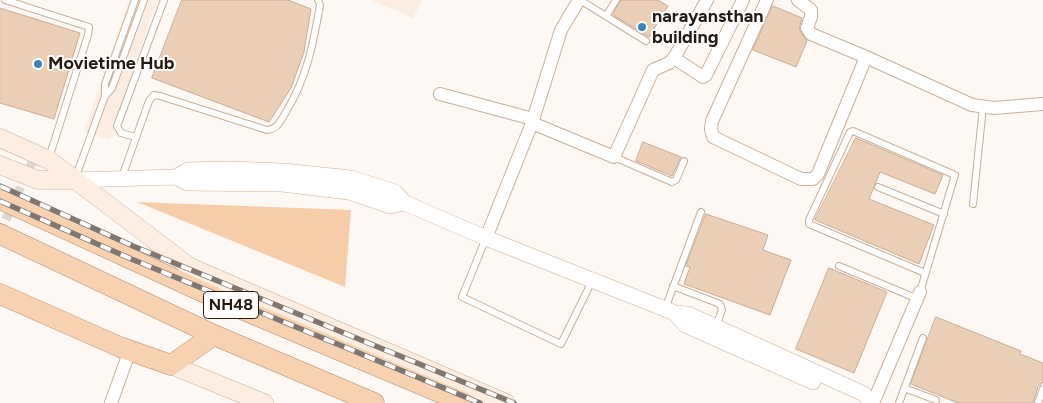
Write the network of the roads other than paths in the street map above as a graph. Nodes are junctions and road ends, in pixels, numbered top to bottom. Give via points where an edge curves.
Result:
1 (4, 0) edge
2 (134, 0) edge
3 (144, 0) edge
4 (164, 0) edge
5 (318, 0) edge
6 (580, 0) edge
7 (616, 0) edge
8 (707, 0) edge
9 (743, 0) edge
10 (767, 0) edge
11 (798, 0) edge
12 (606, 16) junction
13 (646, 41) dead end
14 (866, 57) junction
15 (674, 58) junction
16 (440, 94) dead end
17 (105, 96) junction
18 (1043, 104) edge
19 (983, 106) junction
20 (532, 121) junction
21 (136, 137) junction
22 (0, 138) edge
23 (614, 157) junction
24 (49, 160) junction
25 (684, 161) dead end
26 (0, 165) edge
27 (122, 178) junction
28 (75, 180) junction
29 (878, 187) dead end
30 (0, 199) edge
31 (973, 204) dead end
32 (701, 212) dead end
33 (944, 214) junction
34 (0, 234) edge
35 (486, 238) junction
36 (839, 266) dead end
37 (925, 273) junction
38 (593, 280) junction
39 (673, 286) junction
40 (919, 296) junction
41 (1, 297) edge
42 (670, 311) junction
43 (715, 326) junction
44 (214, 335) junction
45 (923, 338) dead end
46 (130, 350) junction
47 (171, 365) junction
48 (802, 372) junction
49 (904, 388) junction
50 (1043, 389) edge
51 (936, 400) dead end
52 (110, 403) edge
53 (264, 403) edge
54 (374, 403) edge
55 (464, 403) edge
56 (506, 403) edge
57 (859, 403) edge
58 (872, 403) edge
59 (899, 403) edge
60 (1038, 403) edge

1 - 24 lane via 89,27
2 - 17 lane via 105,84
3 - 17 lane via 112,88
4 - 21 lane via 117,126 121,133
5 - 21 lane via 320,5 313,48 304,76 277,126 267,130 154,95 149,100
6 - 12 lane
6 - 20 street via 561,30
7 - 12 lane
8 - 15 street
9 - 15 street via 705,76
10 - 14 street via 712,121 713,137 801,179 812,179 818,174
11 - 14 street via 811,10 807,28 811,34
12 - 13 lane
14 - 19 street via 972,105
15 - 23 street via 654,70
16 - 20 street
17 - 28 lane
18 - 19 street
19 - 31 lane
20 - 23 street
20 - 35 street
21 - 27 lane
22 - 24 main road
23 - 25 lane via 672,182
24 - 28 main road
26 - 28 main road via 38,180
27 - 28 street
27 - 35 street via 176,177 188,170 395,192 405,204
28 - 56 main road via 190,267
29 - 33 lane
30 - 55 highway, NH48 via 227,303
32 - 39 lane
33 - 37 lane
33 - 37 lane via 955,178 953,173 853,131 809,220 812,226
34 - 44 highway, NH48
35 - 38 street
35 - 38 lane via 462,297 561,344
36 - 40 lane
37 - 40 lane
38 - 42 street
39 - 42 lane
39 - 43 lane via 720,304 722,310
40 - 58 street
41 - 46 highway
42 - 43 street via 688,314
42 - 48 street via 685,325
43 - 48 street
44 - 47 highway
44 - 54 highway, NH48
45 - 49 lane
46 - 47 highway
46 - 52 street
47 - 53 main road
48 - 57 street
48 - 58 street via 864,394
49 - 51 lane
49 - 59 lane
50 - 60 lane

